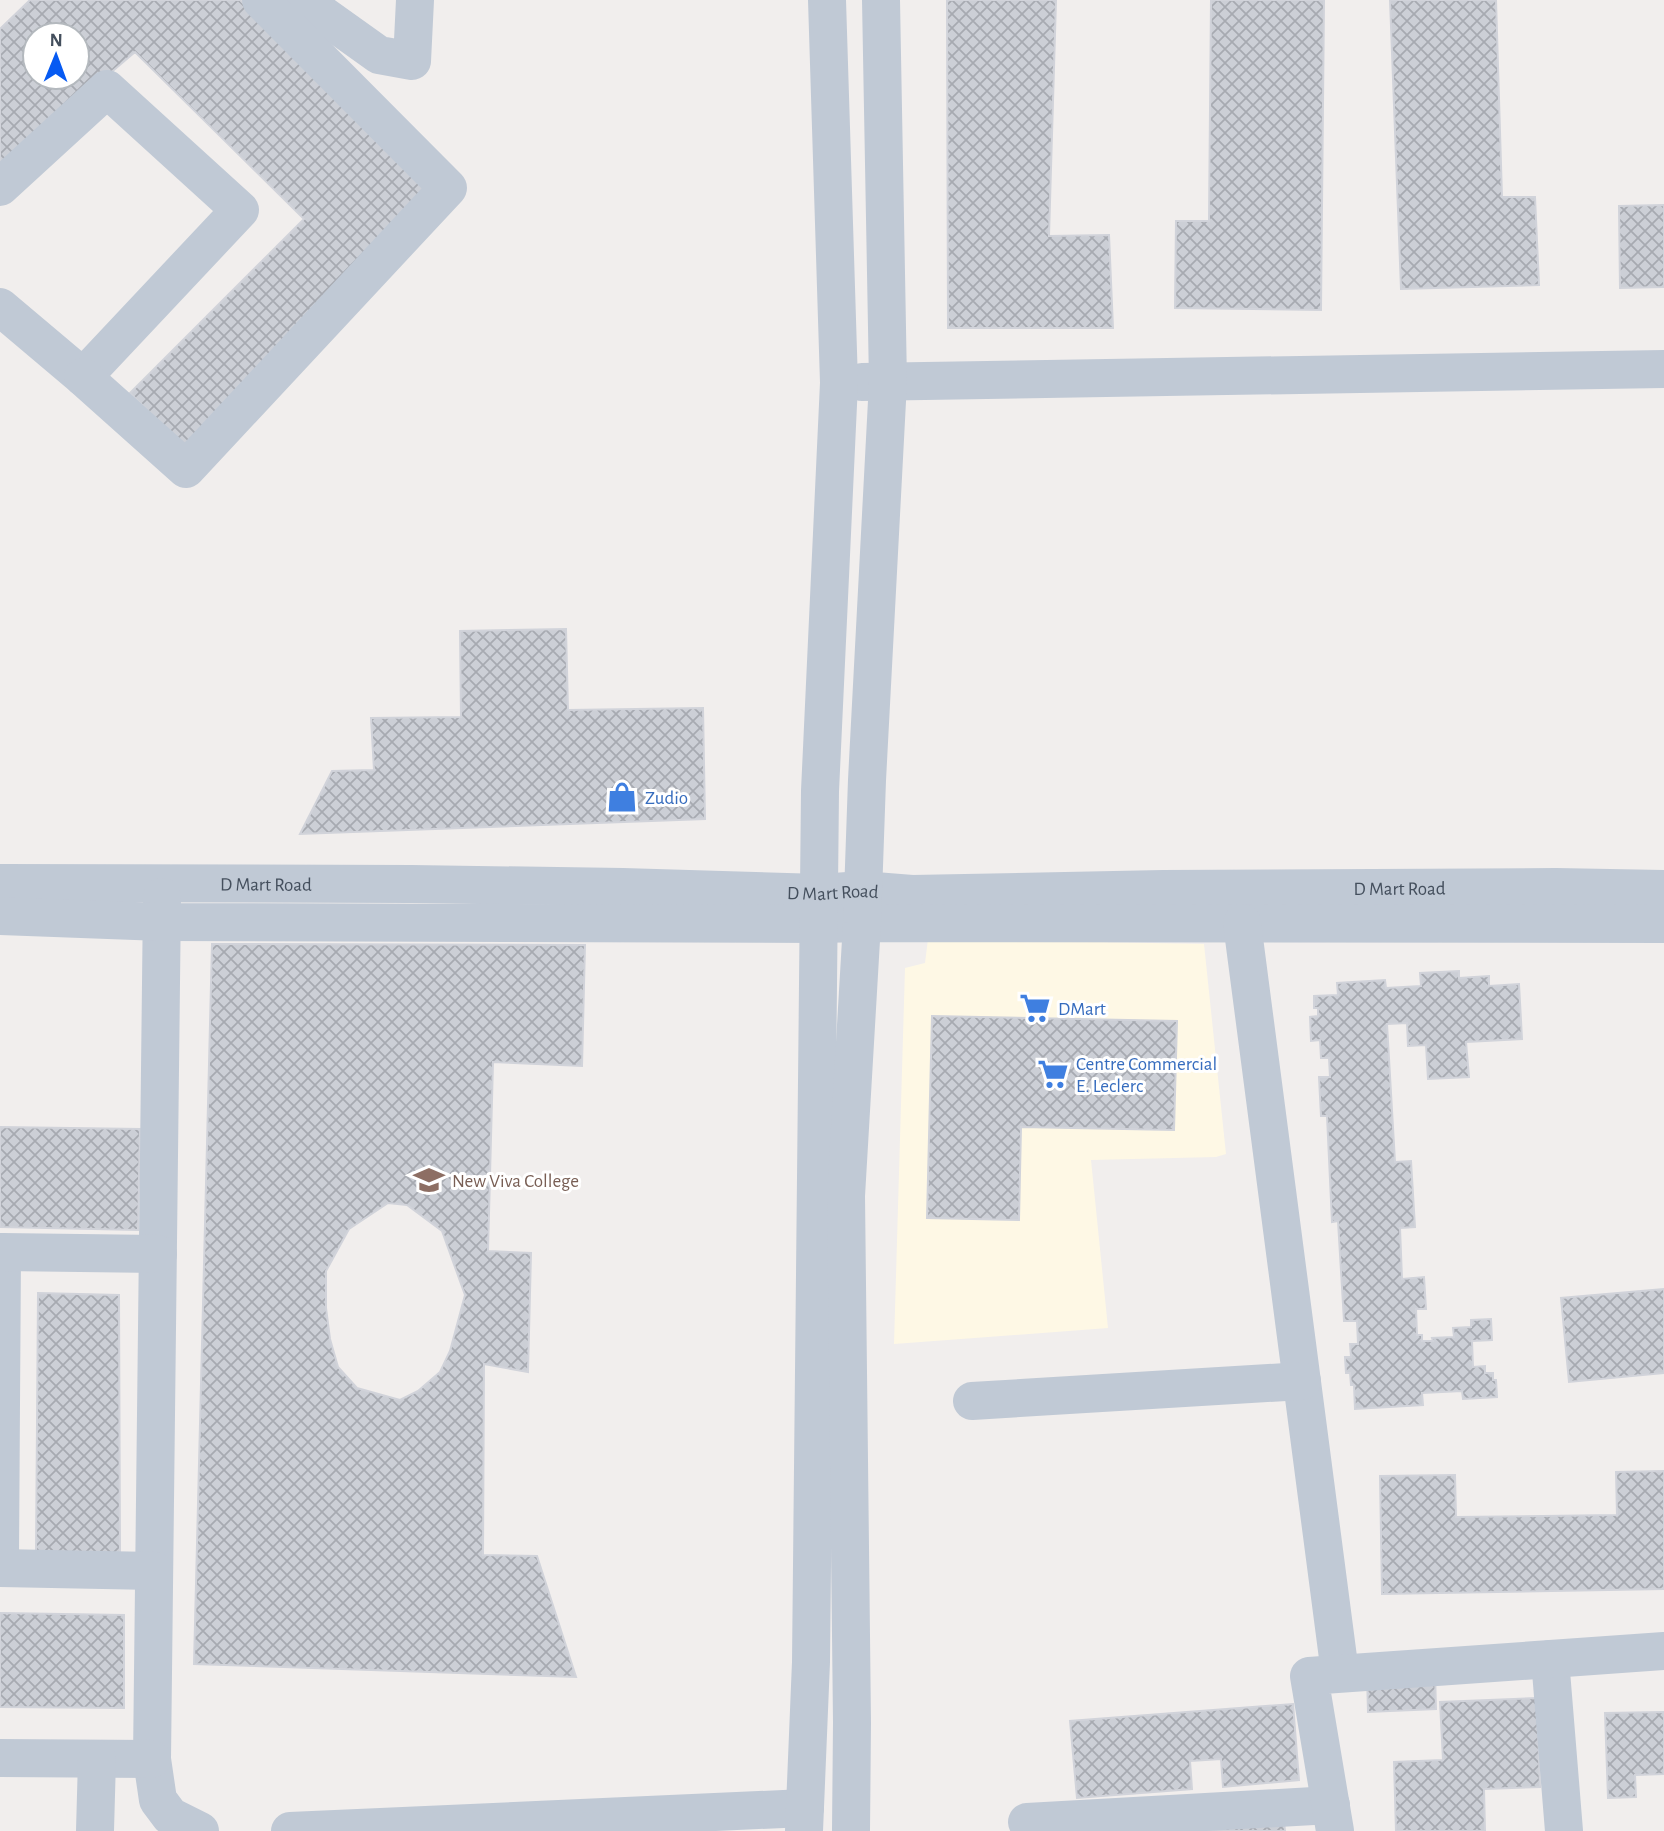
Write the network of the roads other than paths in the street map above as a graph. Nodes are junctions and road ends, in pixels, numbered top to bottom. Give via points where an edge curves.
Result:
1 (261, 0) edge
2 (303, 0) edge
3 (415, 0) edge
4 (827, 0) edge
5 (881, 0) edge
6 (0, 187) edge
7 (0, 307) edge
8 (1664, 369) edge
9 (83, 377) junction
10 (888, 382) junction
11 (839, 383) junction
12 (0, 883) edge
13 (162, 884) junction
14 (1664, 889) edge
15 (862, 906) junction
16 (820, 909) junction
17 (0, 916) edge
18 (162, 922) junction
19 (1242, 923) junction
20 (1664, 924) edge
21 (831, 1221) junction
22 (1, 1252) edge
23 (158, 1254) junction
24 (1302, 1381) junction
25 (972, 1401) dead end
26 (0, 1555) edge
27 (0, 1568) edge
28 (154, 1571) junction
29 (1664, 1651) edge
30 (1550, 1659) junction
31 (1340, 1672) junction
32 (0, 1758) edge
33 (97, 1759) junction
34 (152, 1759) junction
35 (1333, 1818) edge
36 (805, 1819) edge
37 (1027, 1822) dead end
38 (95, 1831) edge
39 (200, 1831) edge
40 (290, 1831) edge
41 (851, 1831) edge
42 (1564, 1831) edge

1 - 9 street via 448,188 186,469
2 - 3 street via 379,55 412,61
4 - 11 street
5 - 10 street
6 - 9 street via 107,89 240,210
7 - 9 street
8 - 10 street
10 - 11 street
10 - 15 street
11 - 16 street via 820,791
12 - 13 street, D Mart Road
13 - 16 street, D Mart Road via 623,887
13 - 18 street
14 - 15 street, D Mart Road via 1163,889 935,894
15 - 16 street, D Mart Road
15 - 19 street, D Mart Road
15 - 21 street via 846,1196
16 - 18 street, D Mart Road
16 - 21 street
17 - 18 street, D Mart Road
18 - 23 street
19 - 20 street, D Mart Road
19 - 24 street
21 - 36 street
21 - 41 street via 852,1723
22 - 23 street
22 - 26 street
23 - 28 street
24 - 25 street
24 - 31 street
27 - 28 street
28 - 34 street
29 - 30 street
30 - 31 street
30 - 42 street
31 - 35 street via 1309,1676
32 - 33 street
33 - 34 street
33 - 38 street
34 - 39 street via 158,1800 170,1816
35 - 37 street
36 - 40 street

